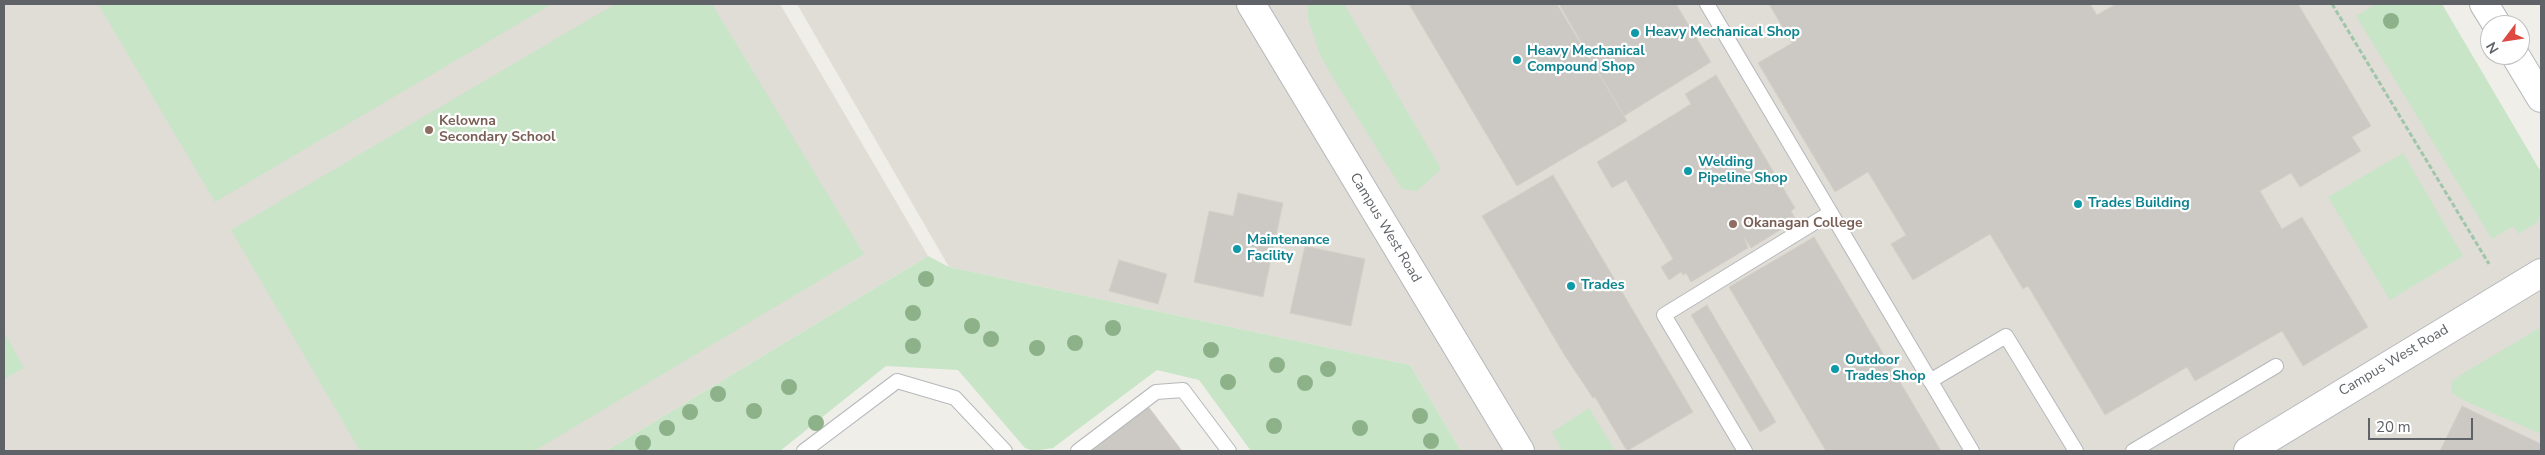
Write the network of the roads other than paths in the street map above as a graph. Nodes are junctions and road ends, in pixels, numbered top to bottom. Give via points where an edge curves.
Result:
1 (1251, 4) edge
2 (1707, 4) edge
3 (2484, 4) edge
4 (2491, 15) edge
5 (2521, 65) edge
6 (2541, 98) edge
7 (1830, 213) junction
8 (2541, 273) edge
9 (2276, 366) dead end
10 (1930, 381) junction
11 (804, 451) edge
12 (1005, 451) edge
13 (1078, 451) edge
14 (1229, 451) edge
15 (1520, 451) edge
16 (1745, 451) edge
17 (1972, 451) edge
18 (2076, 451) edge
19 (2133, 451) edge
20 (2248, 451) edge

1 - 15 street, Campus West Road
2 - 7 lane
3 - 4 street
5 - 6 street
7 - 10 lane
7 - 16 lane via 1664,315
8 - 20 street, Campus West Road
9 - 19 lane
10 - 17 lane
10 - 18 lane via 2006,336
11 - 12 lane via 897,381 956,398
13 - 14 lane via 1156,392 1183,390

